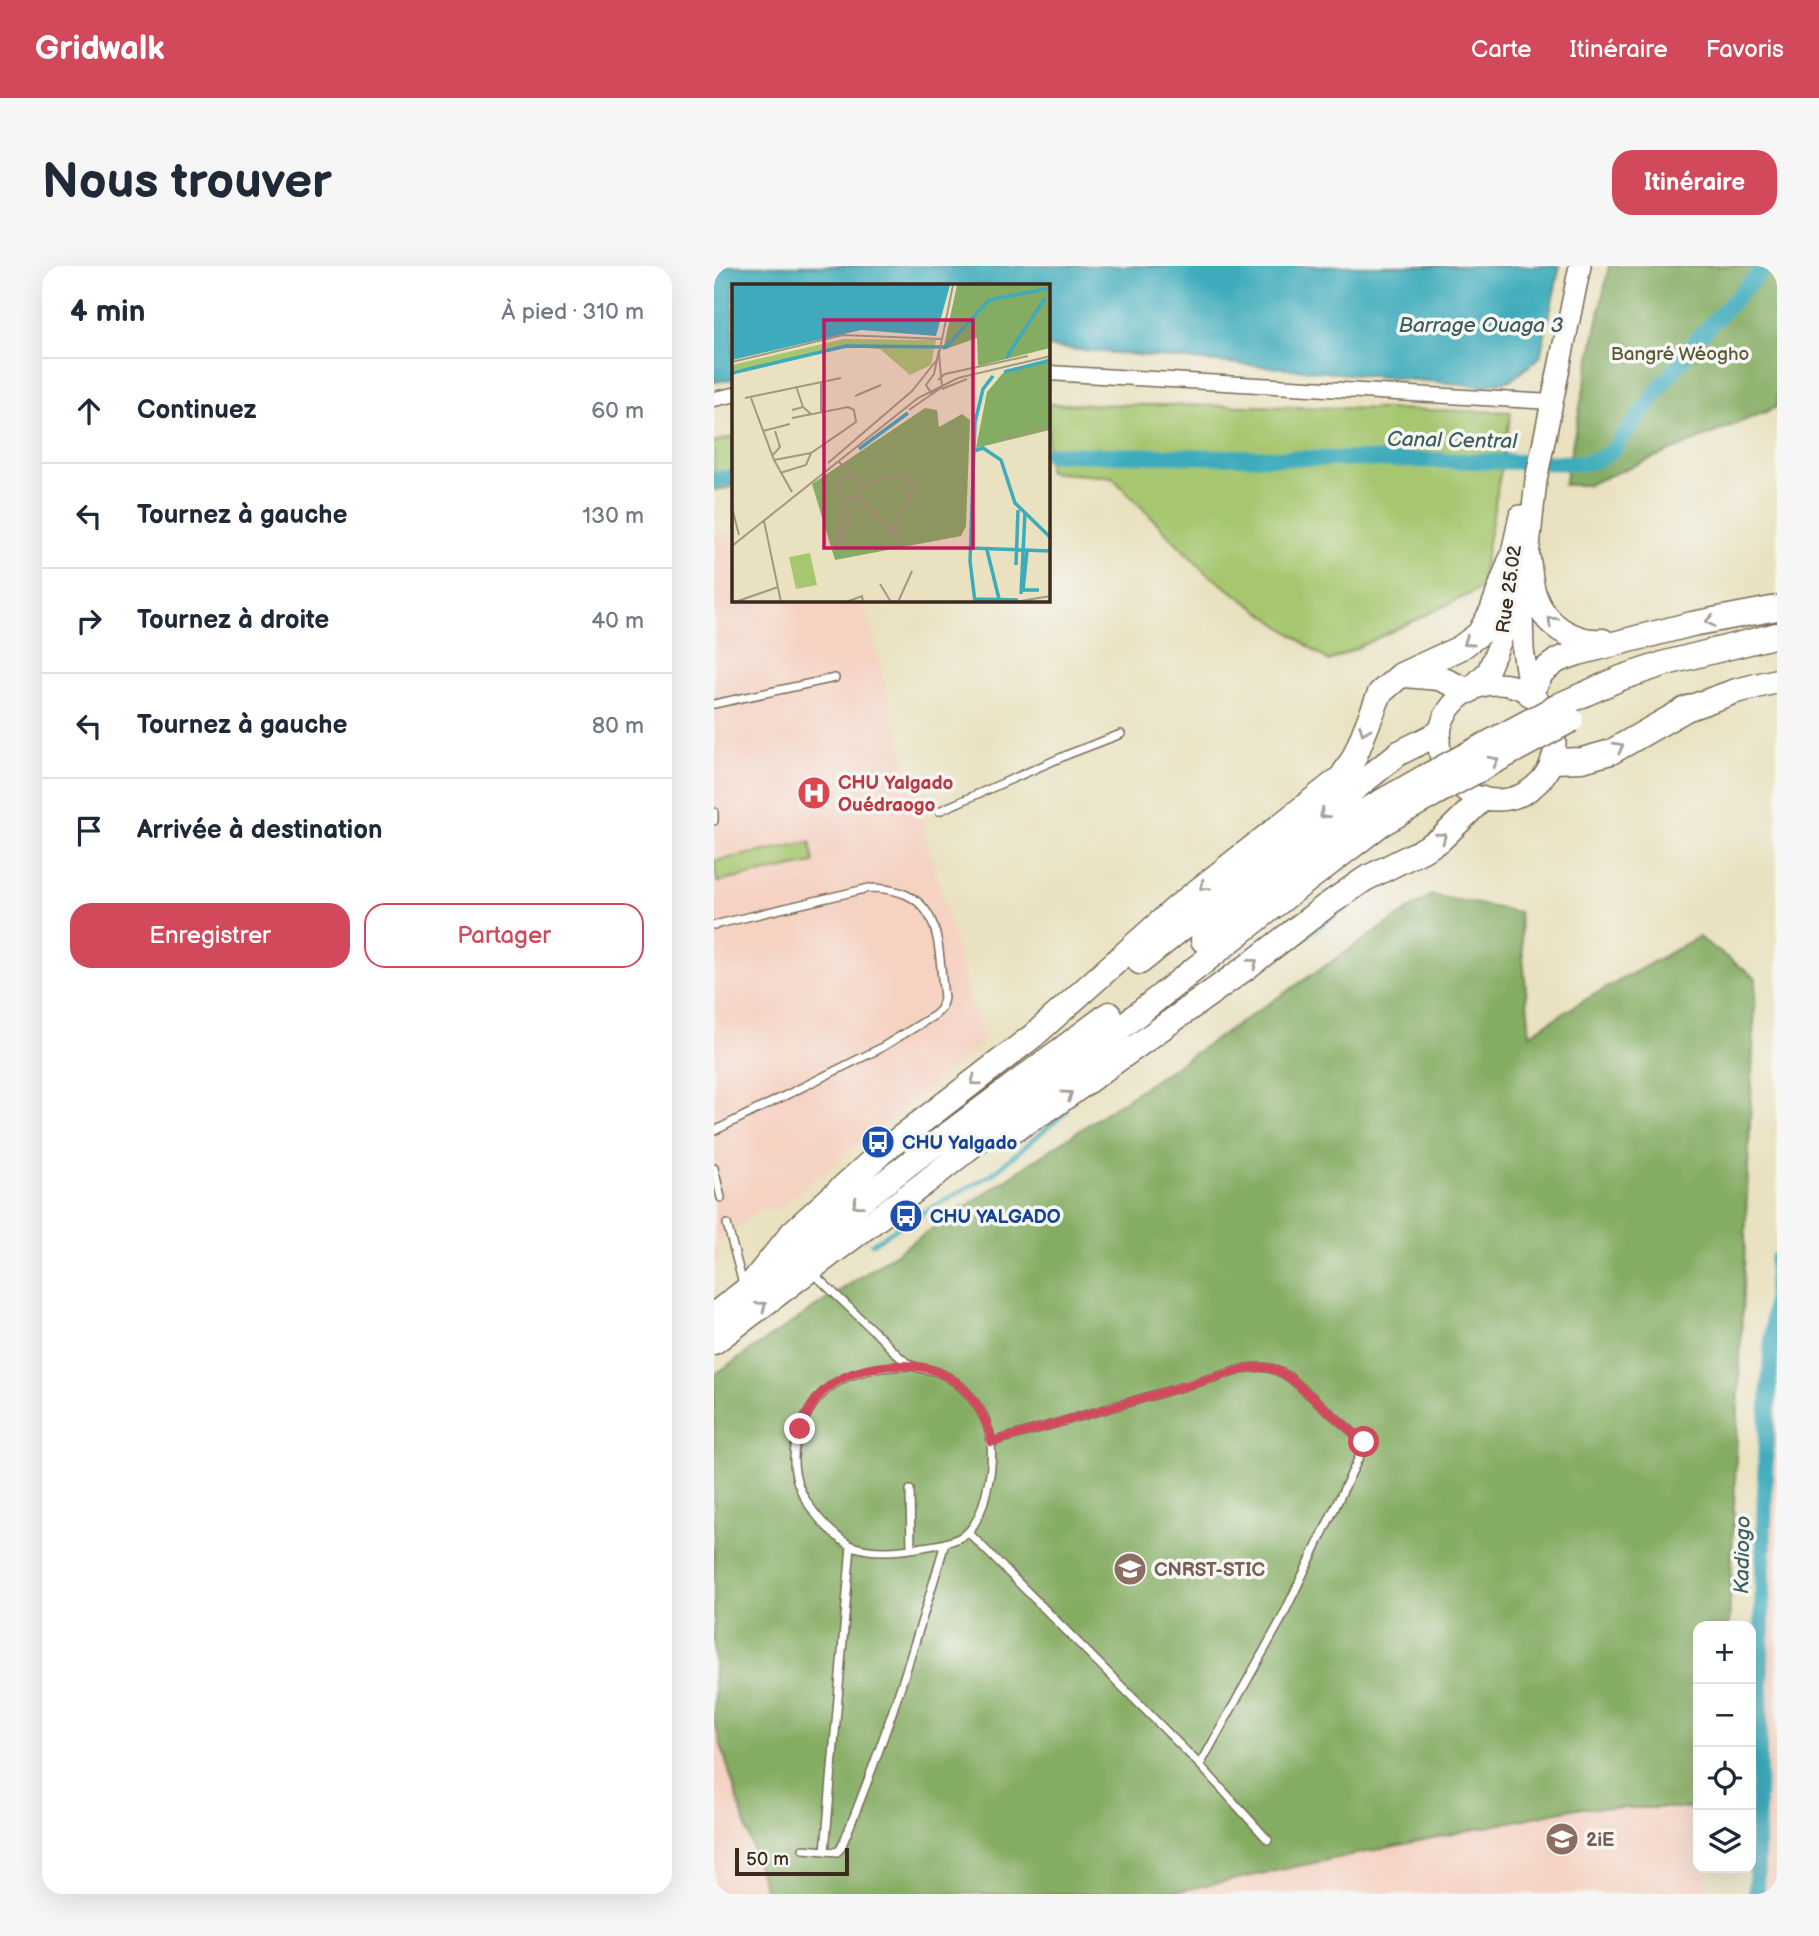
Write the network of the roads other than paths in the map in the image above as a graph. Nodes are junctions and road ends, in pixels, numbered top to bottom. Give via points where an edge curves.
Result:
1 (1580, 266) edge
2 (1050, 373) edge
3 (732, 395) edge
4 (714, 400) edge
5 (1552, 402) junction
6 (1519, 560) junction
7 (1777, 608) edge
8 (1777, 635) edge
9 (1638, 638) junction
10 (1777, 653) edge
11 (1401, 675) junction
12 (835, 678) dead end
13 (1777, 681) edge
14 (1469, 691) junction
15 (1530, 694) junction
16 (714, 704) edge
17 (1566, 712) junction
18 (1439, 733) junction
19 (1121, 734) dead end
20 (1553, 761) junction
21 (1429, 786) junction
22 (1482, 799) junction
23 (939, 811) dead end
24 (714, 812) edge
25 (714, 821) edge
26 (714, 925) edge
27 (714, 1131) edge
28 (911, 1162) junction
29 (714, 1168) edge
30 (926, 1182) junction
31 (721, 1198) dead end
32 (727, 1224) dead end
33 (810, 1270) junction
34 (745, 1292) junction
35 (714, 1315) edge
36 (714, 1342) edge
37 (910, 1366) junction
38 (992, 1442) junction
39 (910, 1490) dead end
40 (968, 1532) junction
41 (945, 1543) junction
42 (851, 1546) junction
43 (911, 1549) junction
44 (1200, 1765) junction
45 (1268, 1840) dead end
46 (803, 1849) dead end
47 (825, 1851) junction

1 - 5 main road, Rue 25.02
2 - 5 street
3 - 4 street
5 - 6 main road, Rue 25.02
9 -> 6 highway via 1582,641 1566,634 1546,617
6 -> 11 highway via 1479,634 1460,648
6 - 14 main road, Rue 25.02 via 1502,637 1488,671
6 - 15 main road, Rue 25.02 via 1522,650
7 -> 9 highway
8 - 17 highway via 1621,678
9 - 15 highway via 1558,660 1542,672
10 - 17 highway via 1667,679
11 - 14 highway via 1439,678
11 -> 34 highway via 1380,693 1342,777 1176,908 1033,1036 882,1152 793,1232
12 - 16 lane
20 -> 13 highway via 1611,752 1686,709
14 - 15 main road via 1492,684
14 - 18 main road via 1445,715
15 - 20 main road via 1542,704 1555,731
17 - 21 highway, bridge
18 - 22 main road via 1443,767 1466,792
18 -> 28 highway via 1399,753 1149,954
19 - 23 lane
20 - 22 main road via 1533,789 1500,801
21 - 28 highway via 1365,811 1094,1026
21 - 30 highway
30 -> 22 highway via 1053,1106 1365,879 1440,840
24 - 25 lane
26 - 27 lane via 869,888 887,888 917,901 929,912 936,928 944,998 935,1015 879,1049
28 -> 34 highway
29 - 31 lane
30 - 33 highway
32 - 34 lane
36 -> 33 highway
33 - 37 lane
34 - 35 highway
37 - 38 lane via 948,1376 962,1388 979,1408
37 - 42 lane via 878,1367 829,1386 810,1407 800,1429 794,1453 795,1479 809,1508
38 - 40 lane via 985,1499
38 - 44 lane via 1265,1366 1289,1377 1364,1442 1281,1620
39 - 43 lane
40 - 41 lane
40 - 44 lane
41 - 43 lane
41 - 47 lane via 873,1770 841,1848
42 - 43 lane via 885,1552
42 - 47 lane
44 - 45 lane
46 - 47 lane

